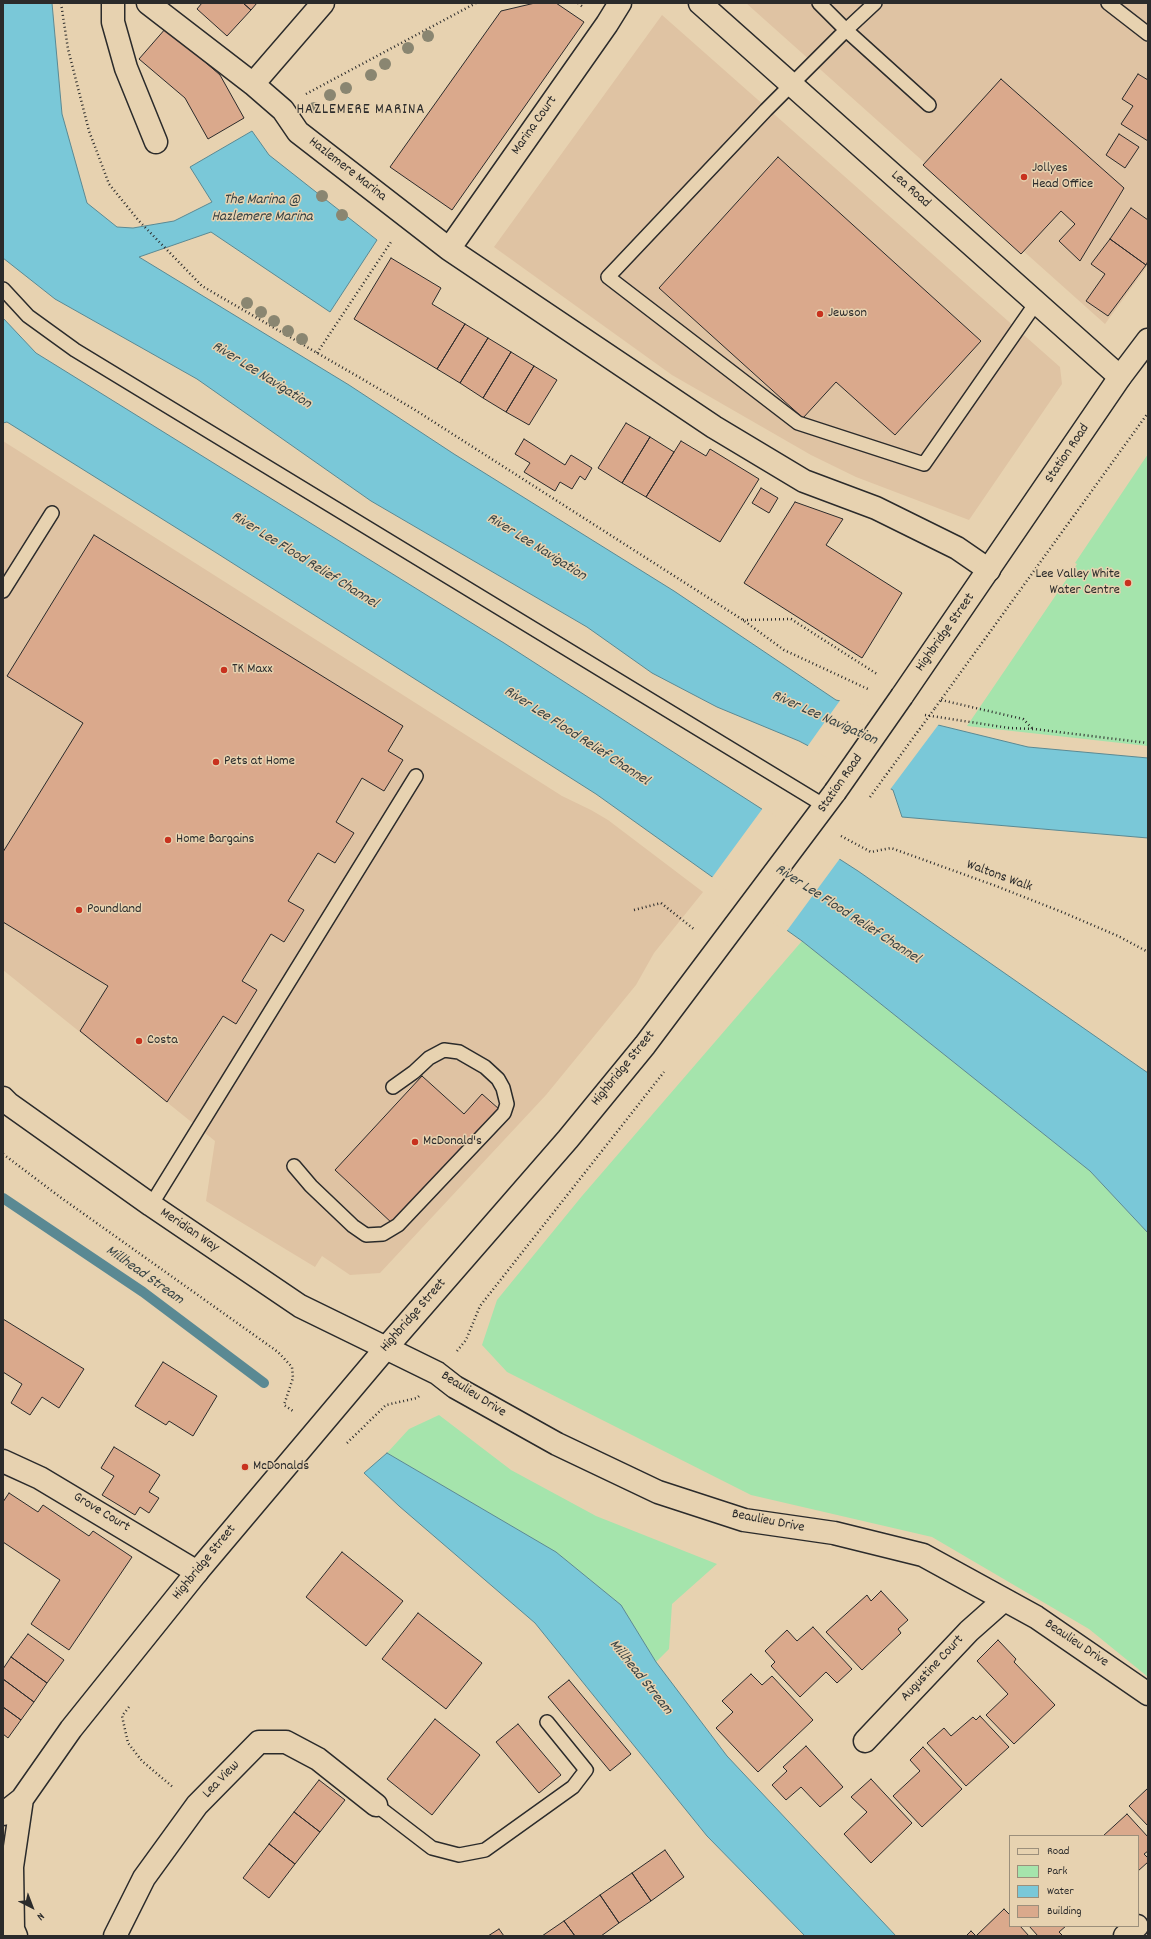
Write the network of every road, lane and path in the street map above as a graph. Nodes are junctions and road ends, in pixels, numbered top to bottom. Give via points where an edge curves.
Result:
1 (61, 3) edge
2 (113, 3) edge
3 (148, 3) edge
4 (323, 3) edge
5 (476, 3) edge
6 (620, 3) edge
7 (700, 3) edge
8 (819, 3) edge
9 (875, 3) edge
10 (1108, 3) edge
11 (846, 30) junction
12 (1148, 34) edge
13 (253, 84) junction
14 (792, 84) junction
15 (929, 105) dead end
16 (283, 110) junction
17 (156, 142) dead end
18 (408, 216) junction
19 (449, 249) junction
20 (3, 289) edge
21 (1036, 303) junction
22 (1148, 340) edge
23 (317, 353) junction
24 (1120, 377) junction
25 (1148, 413) edge
26 (52, 513) dead end
27 (989, 570) junction
28 (3, 591) edge
29 (877, 674) dead end
30 (902, 696) joint
31 (941, 700) junction
32 (1148, 743) edge
33 (416, 776) dead end
34 (830, 799) junction
35 (867, 801) dead end
36 (806, 832) joint
37 (841, 836) dead end
38 (634, 910) dead end
39 (695, 930) dead end
40 (1148, 952) edge
41 (664, 1071) dead end
42 (393, 1087) dead end
43 (3, 1098) edge
44 (3, 1154) edge
45 (294, 1166) dead end
46 (151, 1205) junction
47 (466, 1340) dead end
48 (386, 1348) junction
49 (417, 1398) dead end
50 (284, 1405) dead end
51 (343, 1447) dead end
52 (3, 1461) edge
53 (197, 1572) junction
54 (1004, 1600) junction
55 (1148, 1694) edge
56 (122, 1716) dead end
57 (547, 1722) dead end
58 (865, 1741) dead end
59 (22, 1799) junction
60 (197, 1805) junction
61 (376, 1805) joint
62 (3, 1814) edge
63 (1148, 1916) edge
64 (1139, 1923) edge
65 (1135, 1927) edge
66 (16, 1936) edge
67 (115, 1936) edge
68 (1125, 1936) edge

1 - 23 path via 68,49 89,131 109,184 166,251 202,286
2 - 17 street via 113,22 126,68
3 - 13 street, Hazlemere Marina
4 - 13 street
5 - 16 path via 304,95
6 - 19 street, Marina Court
7 - 14 street, Lea Road
8 - 11 lane
9 - 11 lane
10 - 12 lane
11 - 14 lane
11 - 15 lane
13 - 16 street, Hazlemere Marina
14 - 21 street, Lea Road
14 - 21 lane via 608,277 798,423 924,464
16 - 18 street, Hazlemere Marina via 298,132
18 - 19 street, Hazlemere Marina
18 - 23 path
19 - 27 street, Hazlemere Marina via 702,419 768,460 804,481 876,508 957,548
20 - 34 lane via 28,316 75,350
21 - 24 street, Lea Road
22 - 24 street, Station Road
23 - 29 path via 412,408 743,620 791,619
24 - 27 street, Station Road
25 - 31 path
26 - 28 lane
27 - 30 street, Highbridge Street
30 - 34 street, Station Road, bridge
31 - 32 path via 1023,719 1034,729
31 - 35 path, bridge
33 - 46 lane
34 - 36 street, Station Road
36 - 48 street, Highbridge Street via 645,1045 568,1139
37 - 40 path, Waltons Walk via 871,852 891,848 996,886 1118,936
38 - 39 path via 661,903
41 - 47 path via 480,1306
42 - 45 lane via 428,1058 444,1050 459,1052 485,1067 498,1079 507,1104 504,1113 398,1225 383,1234 366,1235 352,1226
43 - 46 street, Meridian Way
44 - 50 path via 278,1352 292,1367 293,1378
46 - 48 street, Meridian Way via 300,1306
48 - 53 street, Highbridge Street
48 - 54 street, Beaulieu Drive via 437,1373 455,1387 557,1444 658,1492 744,1520 834,1533 923,1555
49 - 51 path via 386,1404
52 - 53 street, Grove Court via 40,1478
53 - 59 street, Highbridge Street via 71,1729
54 - 55 street, Beaulieu Drive via 1036,1617
54 - 58 street, Augustine Court via 969,1631
56 - 60 path via 128,1743 142,1761
57 - 61 lane via 586,1770 573,1786 485,1850 459,1855 432,1848
59 - 62 street, Highbridge Street
59 - 66 street, Highbridge Street via 12,1867 13,1929
60 - 61 street, Lea View via 259,1742 286,1742 318,1759
60 - 67 street, Lea View via 144,1878
63 - 64 street
65 - 68 street

